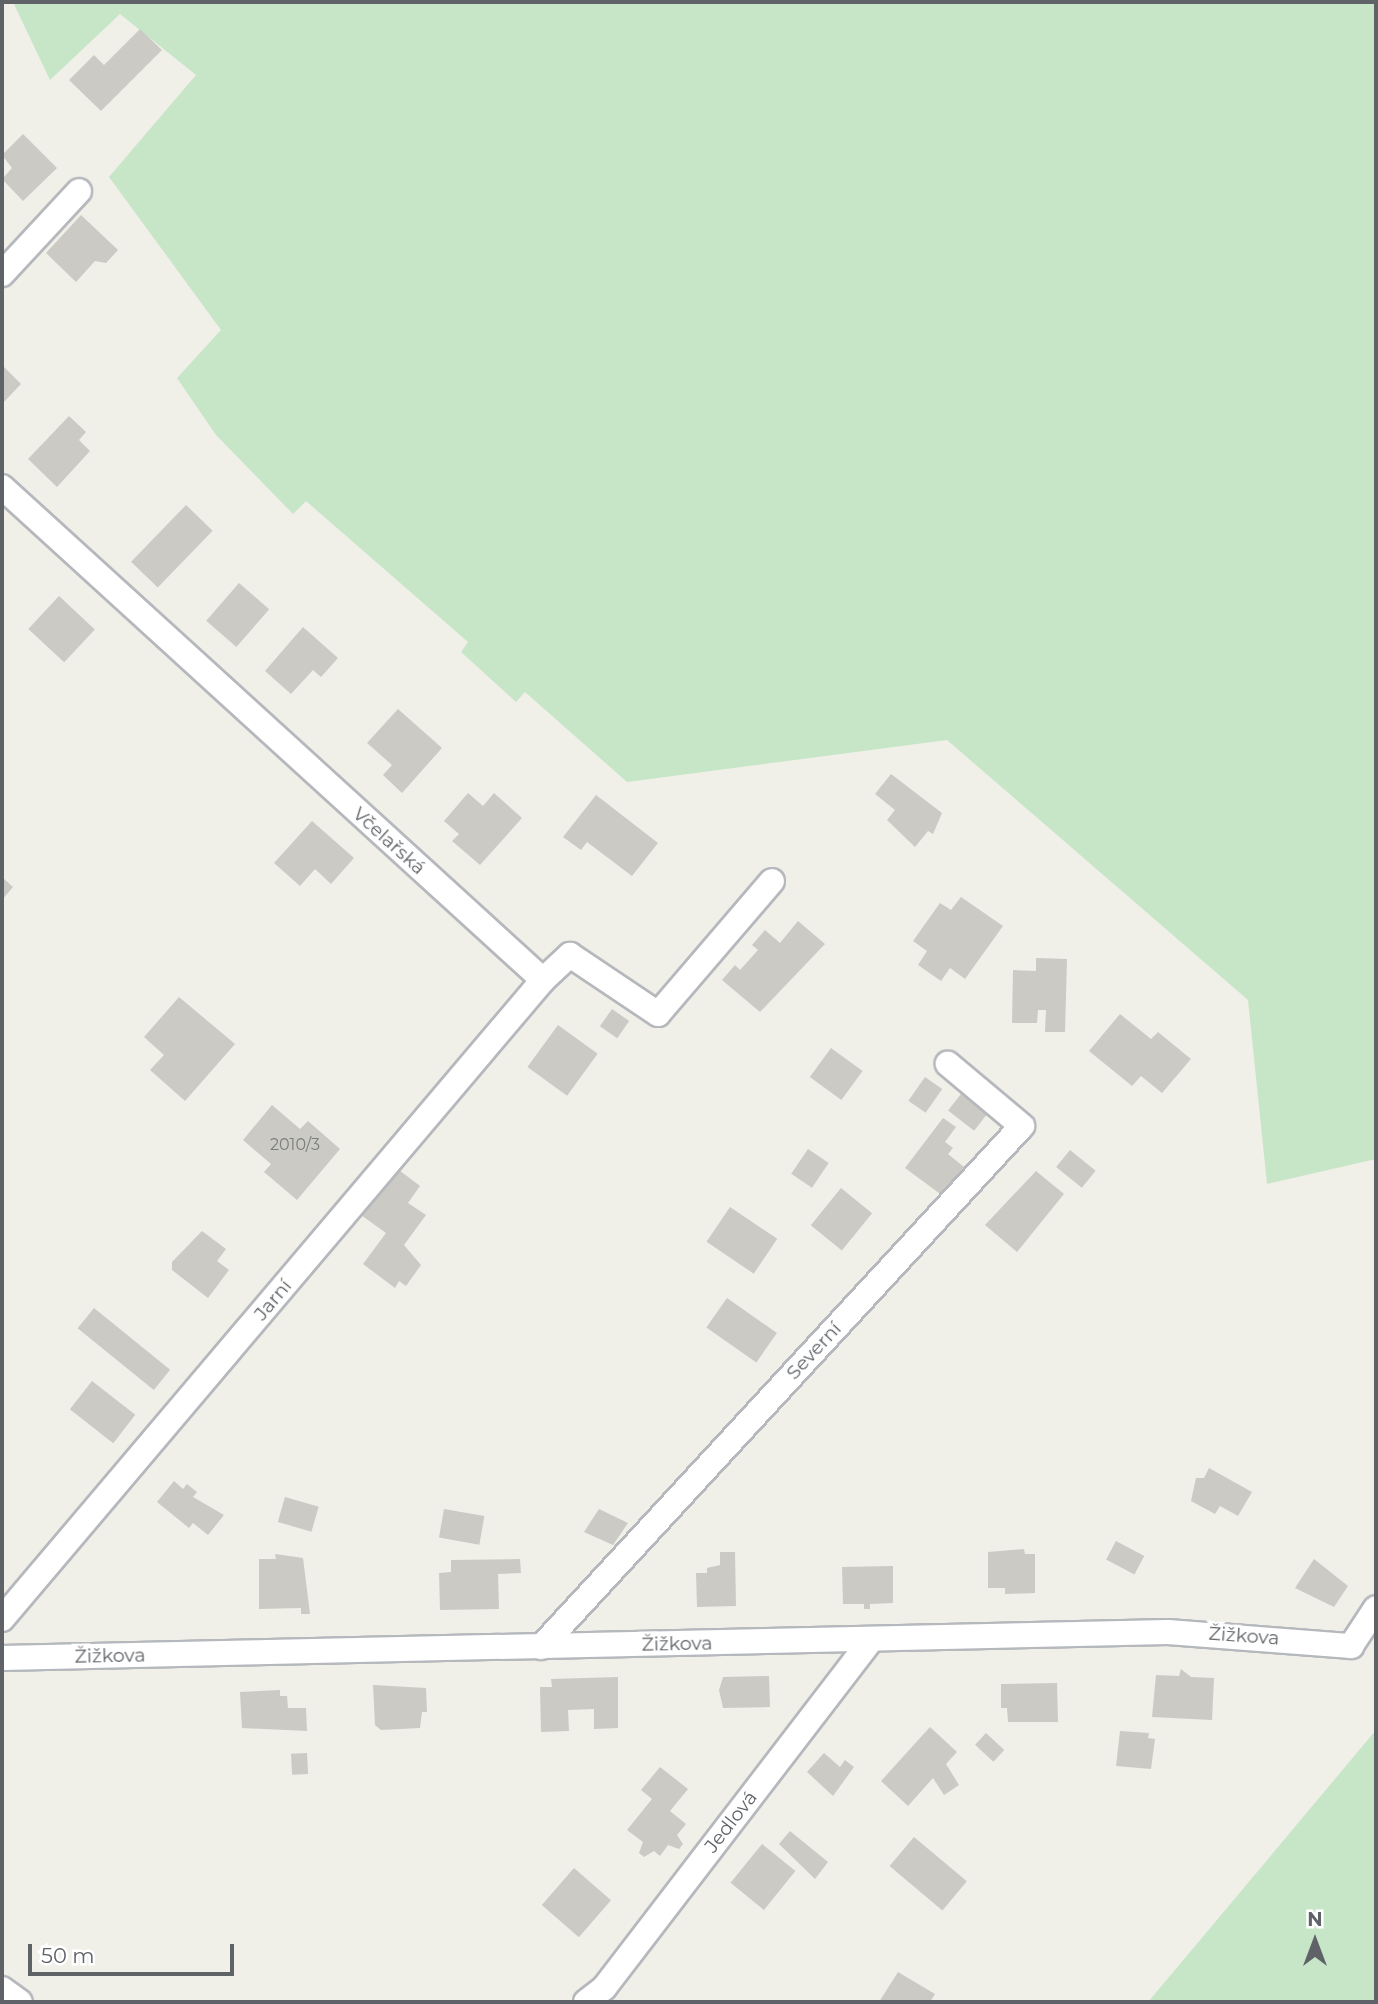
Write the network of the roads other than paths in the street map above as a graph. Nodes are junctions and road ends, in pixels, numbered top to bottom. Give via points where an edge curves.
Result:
1 (79, 191) dead end
2 (2, 274) edge
3 (2, 487) edge
4 (772, 881) dead end
5 (543, 980) junction
6 (948, 1064) dead end
7 (1376, 1608) edge
8 (2, 1619) edge
9 (872, 1639) junction
10 (541, 1647) junction
11 (2, 1658) edge
12 (2, 1989) edge
13 (20, 2002) edge
14 (586, 2002) edge

1 - 2 street
3 - 5 street, Včelařská
4 - 5 street via 658,1014 570,955
5 - 8 street, Jarní
6 - 10 street, Severní via 1022,1126
7 - 9 street, Žižkova via 1351,1646 1168,1632
9 - 10 street, Žižkova
9 - 14 street, Jedlová via 604,1988
10 - 11 street, Žižkova
12 - 13 street

